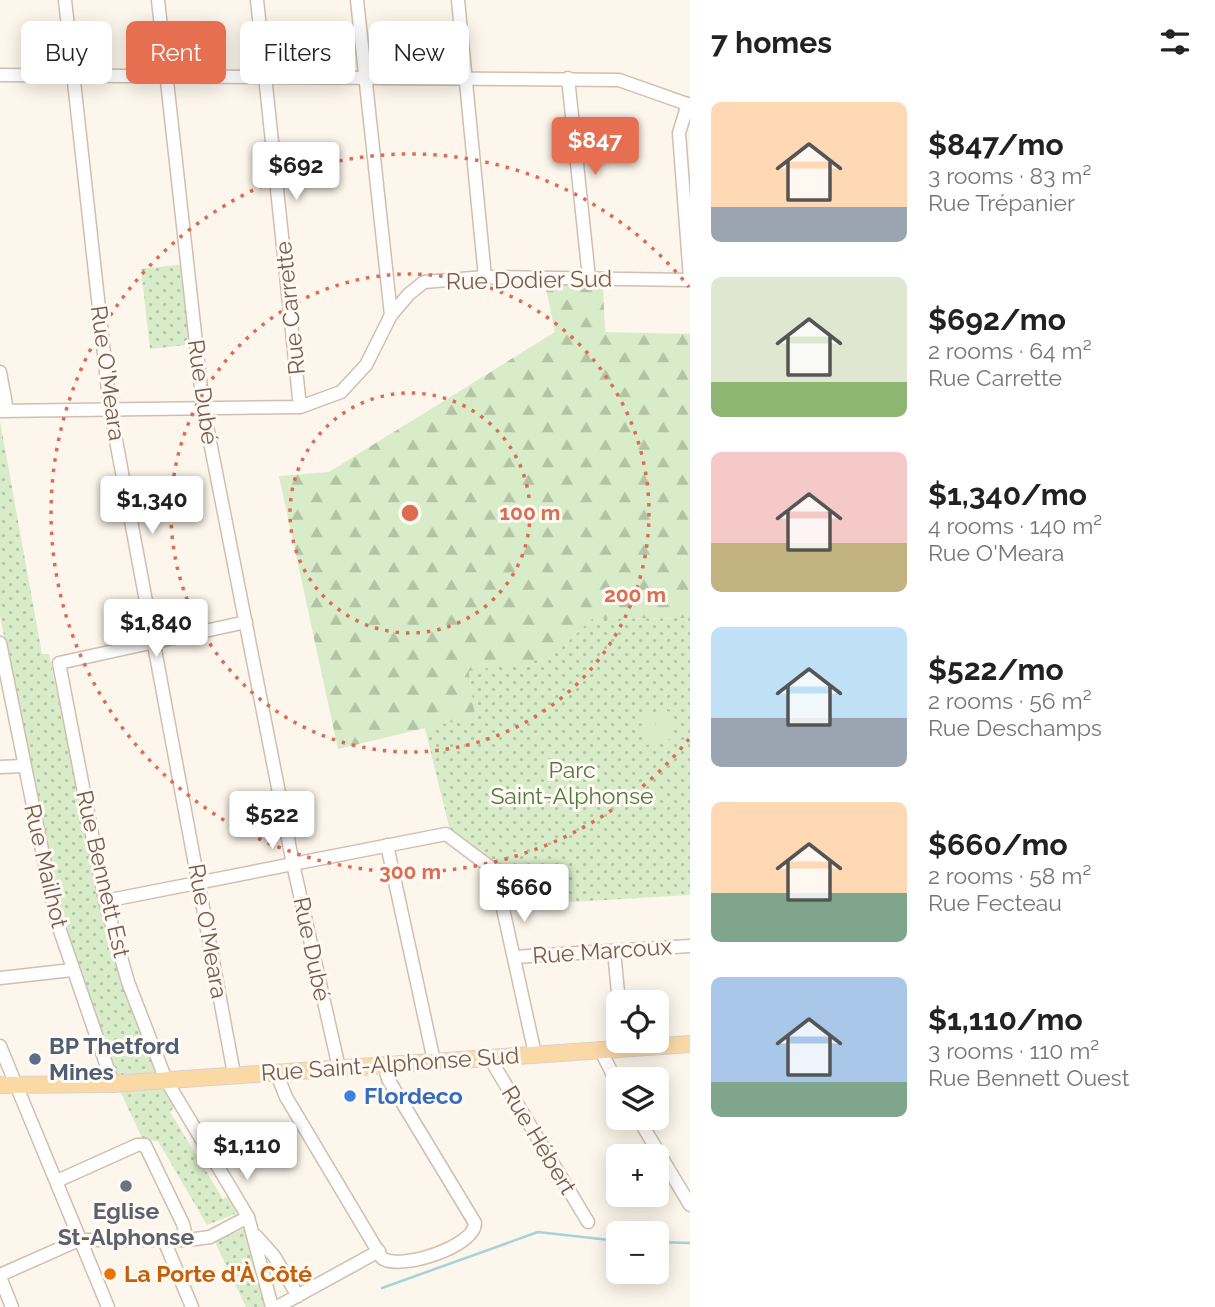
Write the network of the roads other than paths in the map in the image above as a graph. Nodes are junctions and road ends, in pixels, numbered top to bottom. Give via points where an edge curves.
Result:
1 (65, 0) edge
2 (158, 0) edge
3 (257, 0) edge
4 (357, 0) edge
5 (458, 0) edge
6 (67, 21) edge
7 (160, 21) edge
8 (259, 21) edge
9 (460, 21) edge
10 (0, 75) edge
11 (21, 75) edge
12 (355, 78) edge
13 (364, 78) junction
14 (369, 78) edge
15 (469, 78) edge
16 (568, 78) junction
17 (74, 84) edge
18 (168, 84) edge
19 (267, 84) edge
20 (468, 84) edge
21 (689, 105) edge
22 (485, 277) junction
23 (589, 278) junction
24 (690, 279) edge
25 (391, 315) junction
26 (0, 372) edge
27 (203, 407) junction
28 (300, 407) junction
29 (110, 408) junction
30 (4, 411) edge
31 (246, 622) junction
32 (155, 642) junction
33 (0, 643) edge
34 (23, 766) junction
35 (0, 767) edge
36 (387, 845) junction
37 (293, 864) junction
38 (199, 881) junction
39 (105, 901) junction
40 (690, 946) edge
41 (614, 951) junction
42 (514, 957) junction
43 (72, 970) junction
44 (0, 978) edge
45 (618, 990) edge
46 (669, 1044) edge
47 (690, 1044) edge
48 (0, 1046) edge
49 (606, 1048) edge
50 (600, 1049) junction
51 (535, 1054) junction
52 (489, 1057) junction
53 (434, 1061) junction
54 (384, 1064) junction
55 (609, 1067) edge
56 (339, 1068) junction
57 (276, 1072) junction
58 (233, 1074) junction
59 (166, 1080) junction
60 (113, 1084) junction
61 (12, 1088) edge
62 (0, 1095) edge
63 (645, 1130) edge
64 (57, 1181) junction
65 (690, 1205) edge
66 (248, 1217) junction
67 (588, 1222) dead end
68 (255, 1235) junction
69 (79, 1240) junction
70 (164, 1240) junction
71 (187, 1240) junction
72 (379, 1251) junction
73 (0, 1276) edge
74 (298, 1296) junction
75 (12, 1307) edge
76 (108, 1307) edge
77 (192, 1307) edge
78 (274, 1307) edge

1 - 6 street, Rue O'Meara
2 - 7 street, Rue Dubé
3 - 8 street, Rue Carrette
4 - 13 street
5 - 9 street
10 - 11 street
12 - 13 street
13 - 14 street
13 - 25 street
15 - 16 street
16 - 21 street via 619,80
16 - 23 street
17 - 29 street, Rue O'Meara
18 - 27 street, Rue Dubé
19 - 28 street, Rue Carrette
20 - 22 street
21 - 24 street via 679,133
22 - 23 street, Rue Dodier Sud
22 - 25 street, Rue Dodier Sud via 424,282
23 - 24 street, Rue Dodier Sud
25 - 28 street, Rue Dodier Sud via 366,365 341,392
26 - 30 street
27 - 28 street, Rue Dodier Sud
27 - 29 street, Rue Dodier Sud
27 - 31 street, Rue Dubé
29 - 30 street, Rue Dodier Sud
29 - 32 street, Rue O'Meara
31 - 32 street
31 - 37 street, Rue Dubé
32 - 38 street, Rue O'Meara
32 - 39 street, Rue Bennett Est via 59,663
33 - 34 street, Rue Mailhot
34 - 35 street
34 - 43 street, Rue Mailhot via 56,919
36 - 37 street
36 - 42 street via 446,834 490,867
36 - 53 street
37 - 38 street
37 - 56 street, Rue Dubé
38 - 39 street
38 - 58 street, Rue O'Meara
39 - 59 street, Rue Bennett Est via 128,982
40 - 41 street, Rue Marcoux
41 - 42 street, Rue Marcoux
41 - 45 street
42 - 51 street
43 - 44 street
43 - 60 street, Rue Mailhot
46 - 47 main road, Rue Saint-Alphonse Sud
48 - 61 street
49 - 50 main road, Rue Saint-Alphonse Sud
50 - 51 main road, Rue Saint-Alphonse Sud
50 - 55 street
51 - 52 main road, Rue Saint-Alphonse Sud
52 - 53 main road, Rue Saint-Alphonse Sud
52 - 67 street, Rue Hébert
53 - 54 main road, Rue Saint-Alphonse Sud
54 - 56 main road, Rue Saint-Alphonse Sud
54 - 72 street via 388,1079 475,1223 474,1232 448,1249 398,1263 387,1261
56 - 57 main road, Rue Saint-Alphonse Sud
57 - 58 main road, Rue Saint-Alphonse Sud
57 - 72 street via 286,1097
58 - 59 main road, Rue Saint-Alphonse Sud
59 - 60 main road, Rue Saint-Alphonse Sud
59 - 66 street, Rue Bennett Est
60 - 61 main road, Rue Saint-Alphonse Sud
61 - 62 main road, Rue Saint-Alphonse Sud
61 - 64 street
63 - 65 street
64 - 69 street
64 - 71 street via 145,1145
66 - 68 street, Rue Bennett Est
66 - 71 street via 210,1237
68 - 74 street
68 - 78 street
69 - 70 street
69 - 73 street
69 - 76 street
70 - 71 street
70 - 77 street
72 - 74 street
73 - 75 street
74 - 78 street

